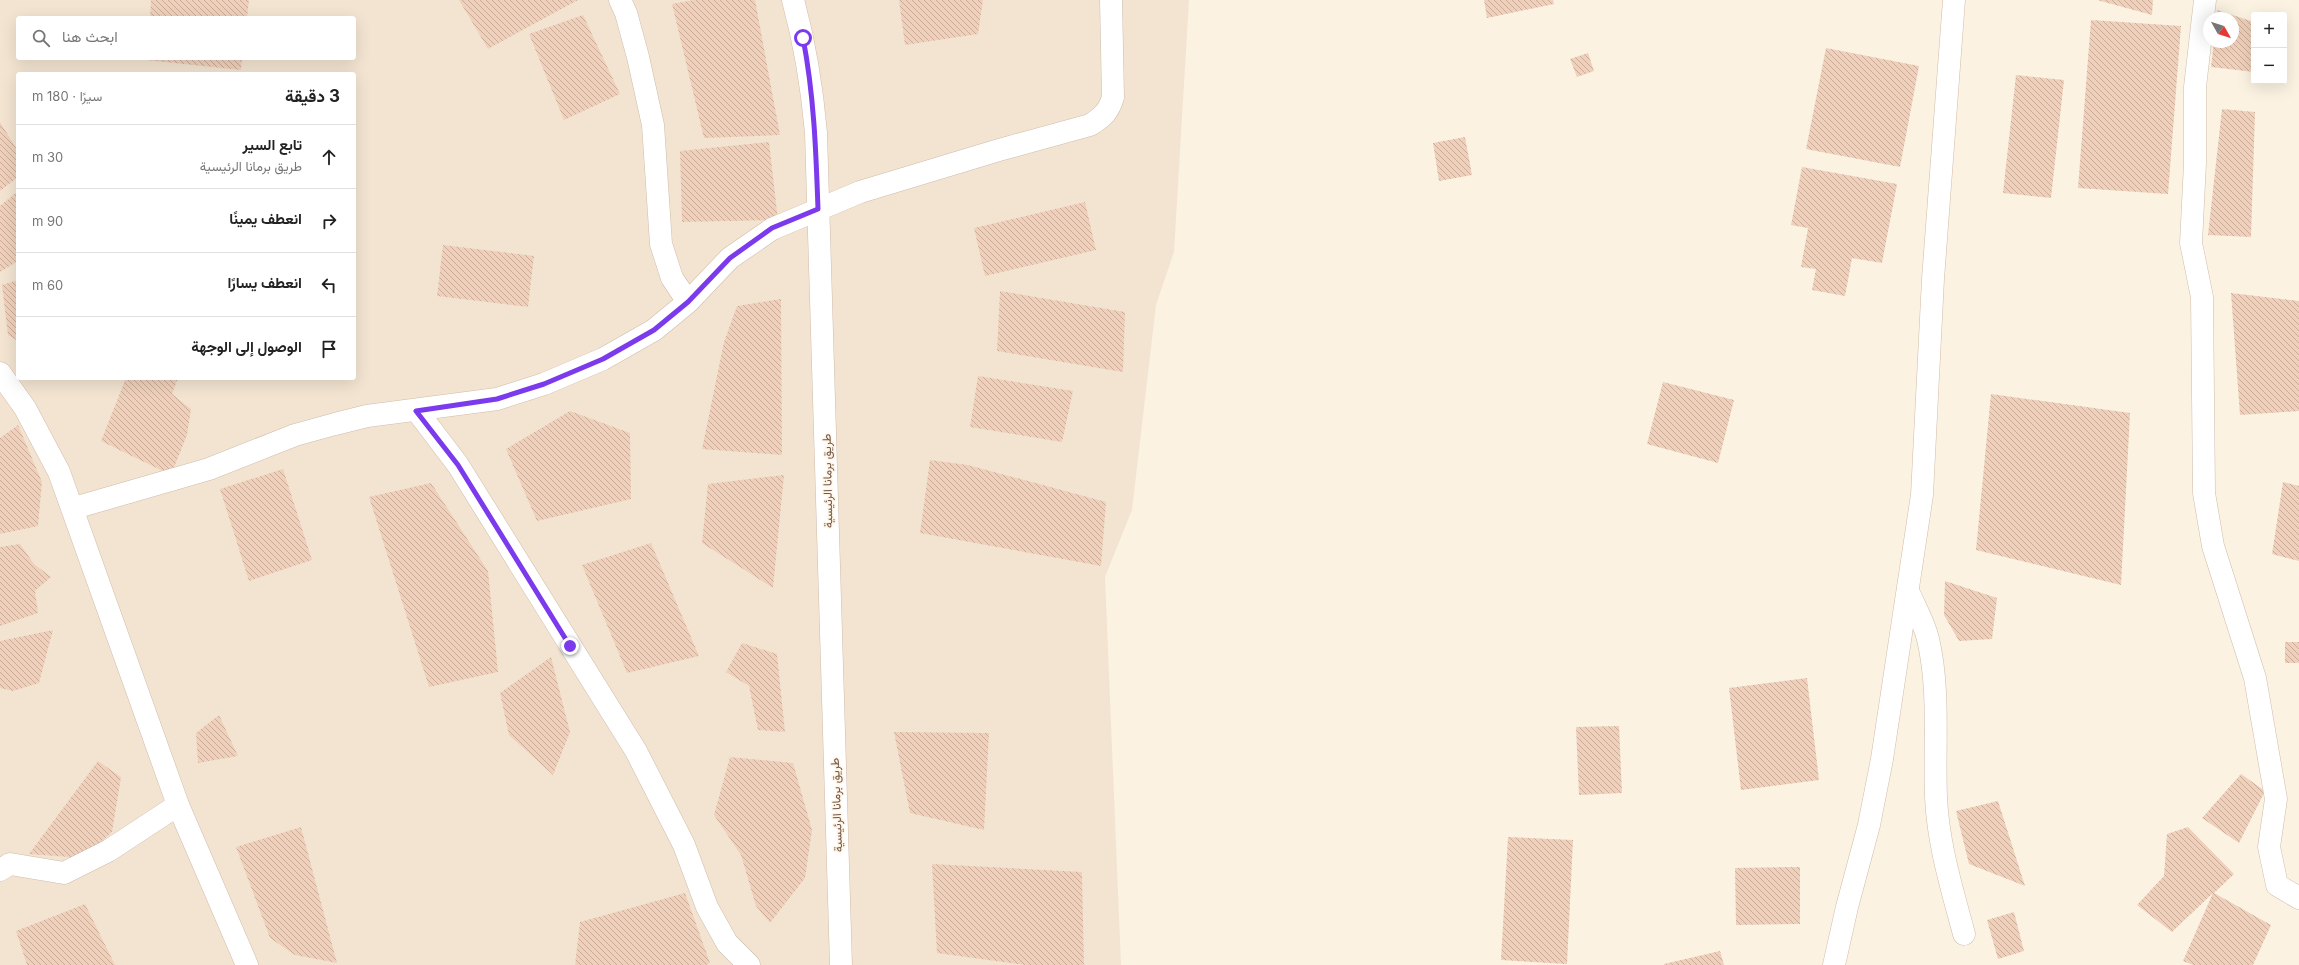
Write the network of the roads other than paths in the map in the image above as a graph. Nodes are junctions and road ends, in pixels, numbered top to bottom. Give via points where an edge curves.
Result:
1 (620, 0) edge
2 (792, 0) edge
3 (1111, 0) edge
4 (1954, 0) edge
5 (2205, 0) edge
6 (818, 209) junction
7 (688, 302) junction
8 (0, 373) edge
9 (416, 411) junction
10 (74, 508) junction
11 (1908, 591) junction
12 (178, 804) junction
13 (0, 870) edge
14 (2299, 898) edge
15 (1964, 934) dead end
16 (247, 965) edge
17 (749, 965) edge
18 (841, 965) edge
19 (1834, 965) edge

1 - 7 street via 636,50 653,125 661,244 672,278
2 - 6 street, طريق برمانا الرئيسية via 811,79 816,133
3 - 6 street via 1114,86 1109,109 1103,117 1078,130 1039,138 906,177
4 - 11 street via 1933,278 1922,495
5 - 14 street via 2195,87 2191,243 2202,297 2204,493 2213,546 2258,693 2276,799 2269,848 2273,873 2277,885
6 - 7 street via 772,228 730,258
6 - 18 street, طريق برمانا الرئيسية
7 - 9 street via 654,330 603,359 544,384 497,399
8 - 10 street via 25,408 60,472
9 - 10 street via 367,416 295,435 209,468
9 - 17 street via 458,465 636,751 684,845 707,907 727,943
10 - 12 street
11 - 15 street via 1924,628 1930,652 1934,679 1939,830 1948,876
11 - 19 street via 1870,817
12 - 13 street via 108,851 64,873 10,864
12 - 16 street

